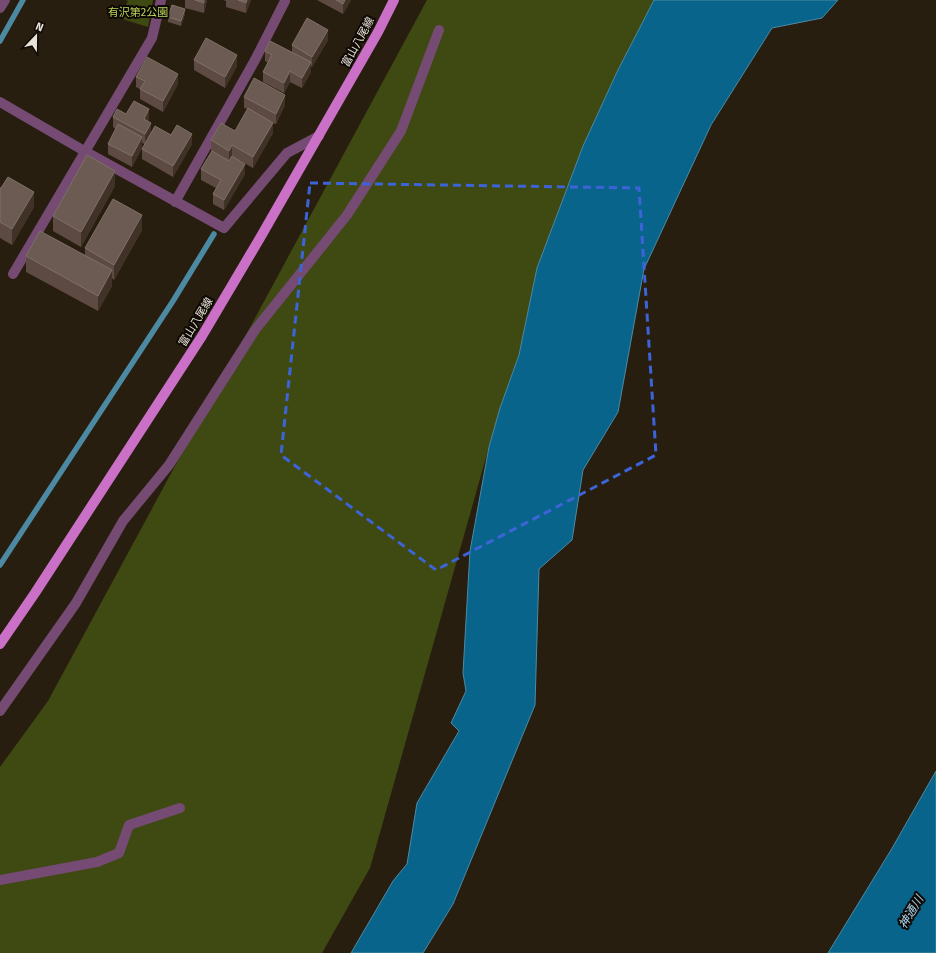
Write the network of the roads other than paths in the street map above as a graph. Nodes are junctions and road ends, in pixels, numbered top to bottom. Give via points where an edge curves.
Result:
1 (5, 0) edge
2 (161, 0) edge
3 (284, 0) edge
4 (394, 0) edge
5 (0, 8) edge
6 (439, 30) dead end
7 (0, 102) edge
8 (318, 136) junction
9 (86, 152) junction
10 (175, 202) junction
11 (13, 274) dead end
12 (0, 644) edge
13 (0, 711) edge
14 (180, 808) dead end
15 (0, 880) edge

1 - 5 street
2 - 9 street via 152,38
3 - 10 street via 251,67
4 - 8 main road, 富山八尾線
6 - 13 street via 401,131 347,215 255,330 169,465 123,521 76,603
7 - 9 street
8 - 10 street via 287,153 224,228
8 - 12 main road, 富山八尾線 via 202,336
9 - 10 street
9 - 11 street
14 - 15 street via 128,825 119,853 97,862

